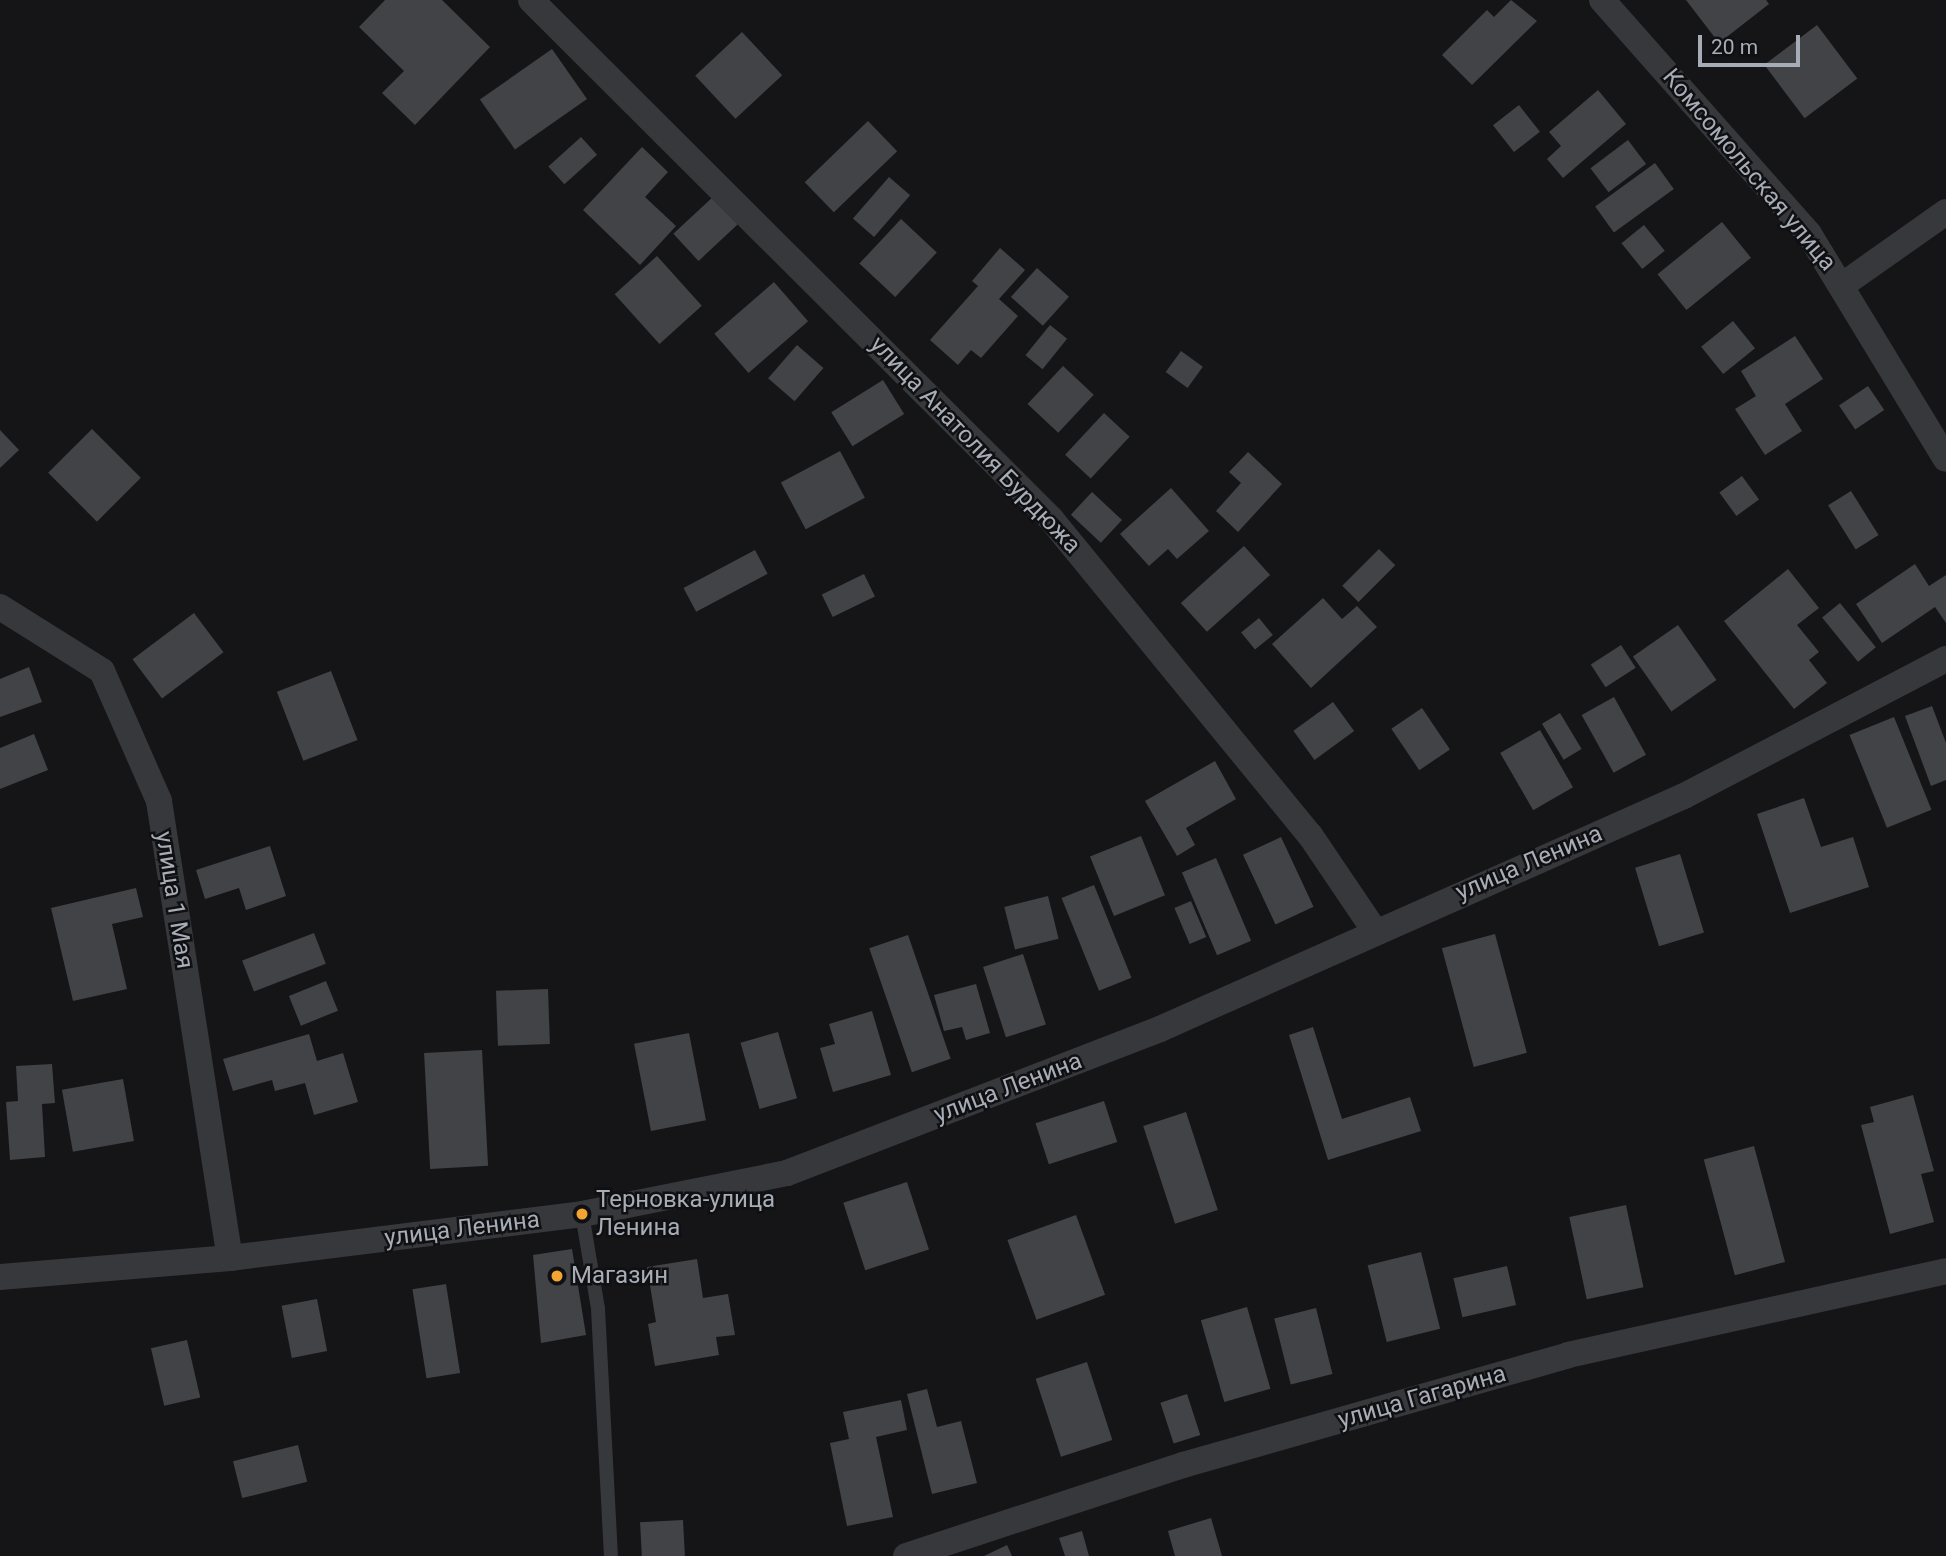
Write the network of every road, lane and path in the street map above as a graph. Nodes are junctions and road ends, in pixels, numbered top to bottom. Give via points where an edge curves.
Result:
1 (531, 0) edge
2 (1602, 0) edge
3 (1946, 212) edge
4 (1844, 284) junction
5 (1946, 459) edge
6 (0, 607) edge
7 (1946, 659) edge
8 (1374, 930) junction
9 (582, 1214) junction
10 (230, 1258) junction
11 (1946, 1271) edge
12 (0, 1277) edge
13 (611, 1556) edge
14 (906, 1556) edge

1 - 8 street, улица Анатолия Бурдюжа via 1051,519 1302,824
2 - 4 street, Комсомольская улица via 1809,234
3 - 4 street
4 - 5 street, Комсомольская улица
6 - 10 street, улица 1 Мая via 102,671 159,801
7 - 8 street, улица Ленина via 1684,796
8 - 9 street, улица Ленина via 1160,1029 787,1173
9 - 10 street, улица Ленина
9 - 13 lane via 598,1309
10 - 12 street, улица Ленина
11 - 14 street, улица Гагарина via 1568,1355 1184,1465

